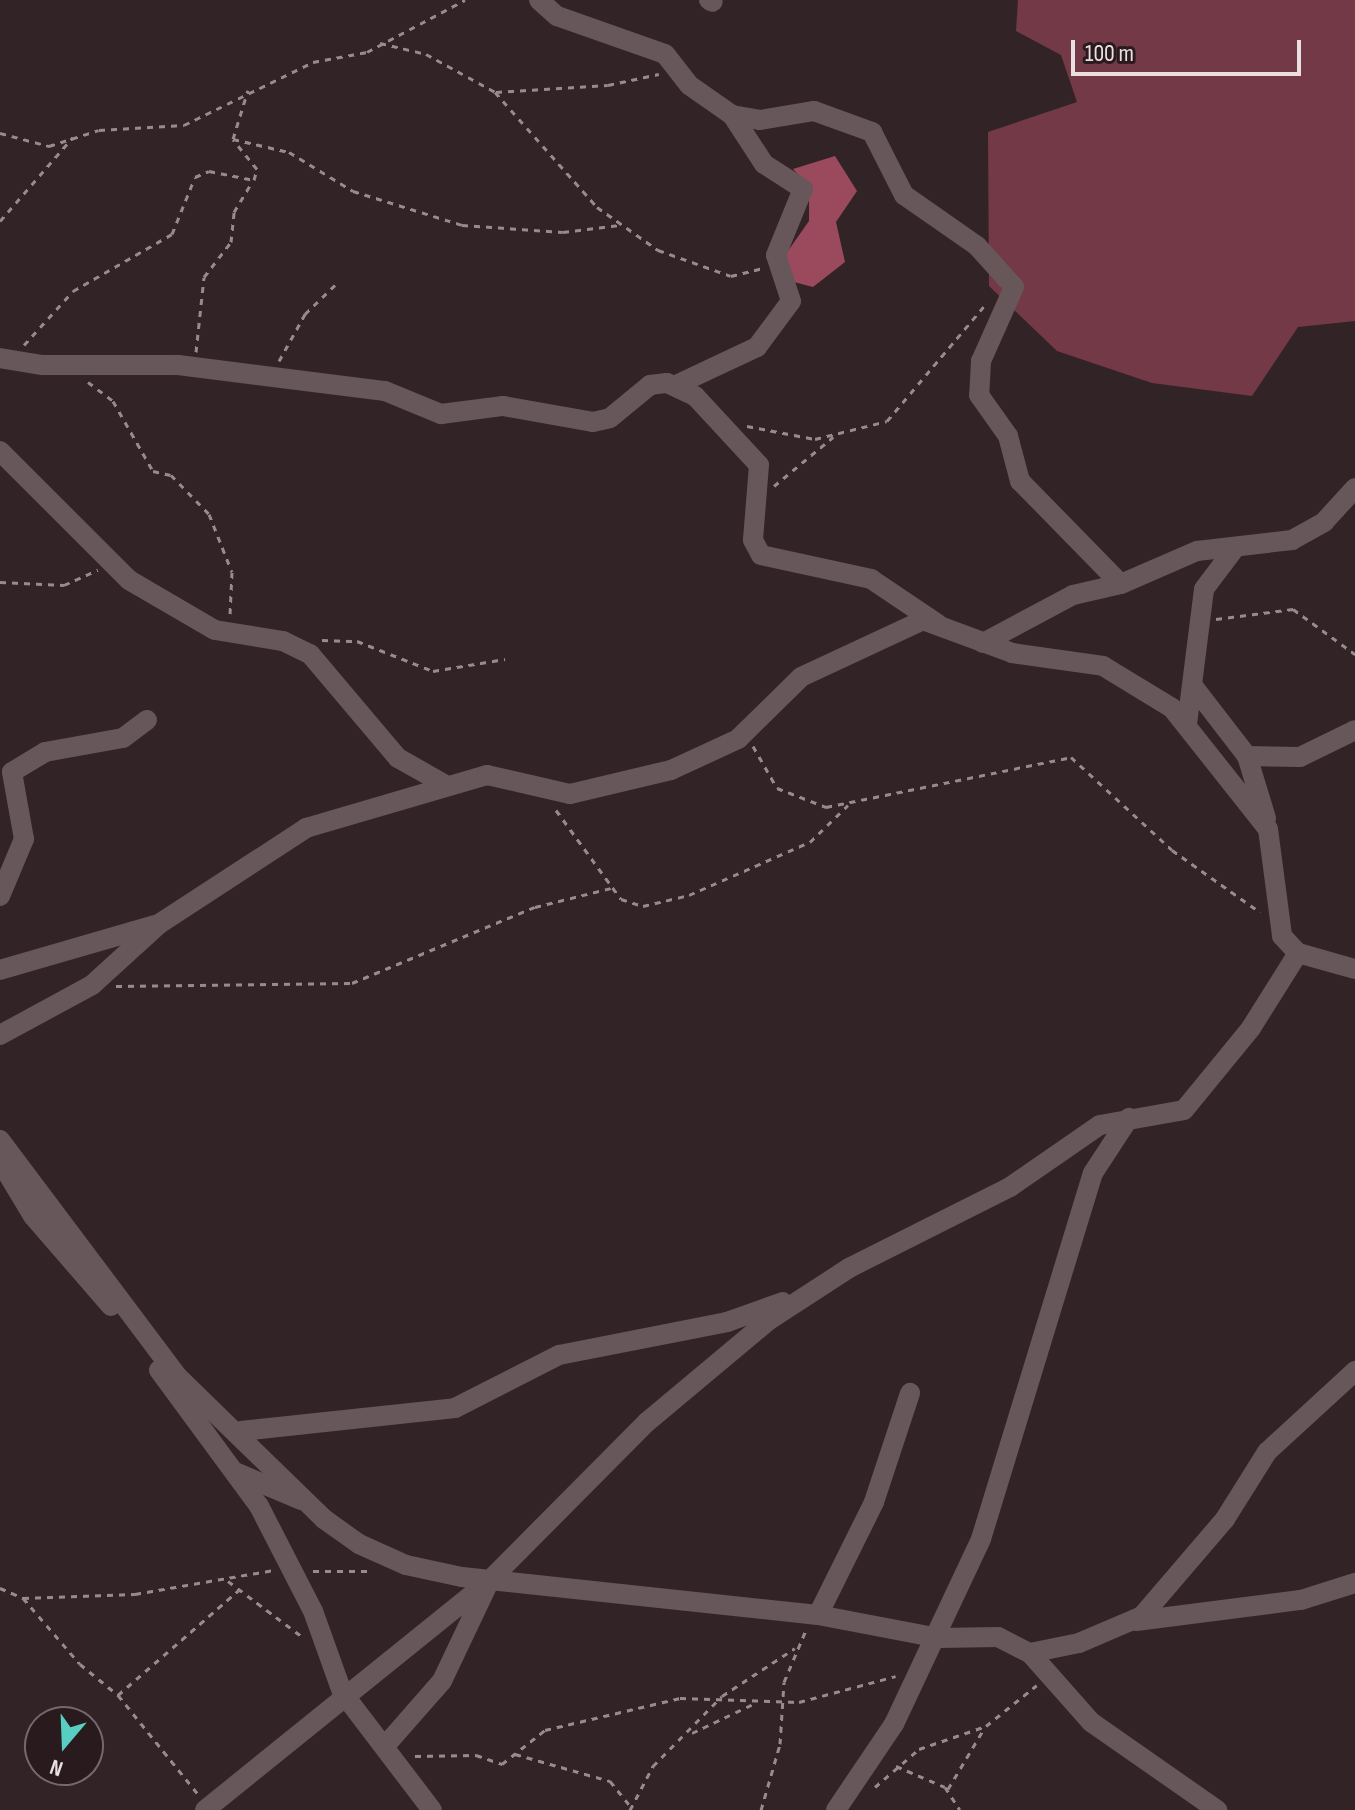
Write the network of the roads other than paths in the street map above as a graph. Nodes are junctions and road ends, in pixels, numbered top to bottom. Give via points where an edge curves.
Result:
1 (539, 0) edge
2 (732, 115) junction
3 (6, 359) edge
4 (674, 386) junction
5 (0, 451) edge
6 (1355, 488) edge
7 (1235, 548) junction
8 (1121, 584) junction
9 (939, 624) junction
10 (983, 643) junction
11 (1193, 686) junction
12 (147, 720) dead end
13 (1187, 724) junction
14 (1355, 730) edge
15 (1247, 756) junction
16 (444, 784) junction
17 (1268, 829) junction
18 (0, 896) edge
19 (159, 924) junction
20 (1298, 953) junction
21 (1355, 969) edge
22 (0, 970) edge
23 (0, 1035) edge
24 (1129, 1118) junction
25 (0, 1140) edge
26 (0, 1161) edge
27 (813, 1291) junction
28 (1355, 1371) edge
29 (910, 1393) dead end
30 (241, 1431) junction
31 (235, 1472) junction
32 (308, 1503) junction
33 (490, 1580) junction
34 (1355, 1583) edge
35 (818, 1615) junction
36 (1136, 1621) junction
37 (939, 1638) junction
38 (1079, 1643) junction
39 (1030, 1653) junction
40 (1047, 1672) junction
41 (342, 1692) junction
42 (388, 1750) junction
43 (212, 1807) edge
44 (432, 1810) edge
45 (836, 1810) edge
46 (1217, 1810) edge

1 - 2 street via 557,16 656,49 678,75
2 - 4 street via 764,164 803,189 777,262 792,294 770,337 703,378
2 - 8 street via 760,120 814,111 872,132 904,195 977,246 1005,274 1013,295 981,361 979,395 1008,436 1020,481
3 - 4 street via 197,368 266,382 385,391 441,414 503,406 593,422 610,418 650,385
4 - 9 street via 695,396 756,460 762,498 753,536 761,555 871,579
5 - 16 street via 149,593 229,634 283,641 310,654 398,758
6 - 7 street via 1324,522 1292,540
7 - 8 street via 1197,551
7 - 11 street via 1208,580
8 - 10 street via 1073,595
9 - 10 street
9 - 16 street via 905,626 801,677 765,705 747,732 631,783 570,794 504,775
10 - 13 street via 1103,666 1143,686
11 - 13 street
11 - 15 street
12 - 18 street via 123,738 32,756 12,772 24,839
13 - 17 street
14 - 15 street via 1300,757
15 - 17 street
16 - 19 street via 306,828
17 - 20 street via 1277,866 1274,919
19 - 22 street
19 - 23 street via 92,985
20 - 21 street
20 - 24 street via 1251,1028 1184,1110
24 - 27 street via 1100,1125 1010,1187
24 - 37 street via 1093,1173 981,1539
25 - 30 street via 171,1368
26 - 31 street via 33,1216
27 - 30 street via 727,1322 559,1355 455,1408
27 - 33 street via 657,1413
28 - 36 street via 1267,1452 1225,1519
29 - 35 street via 874,1502
30 - 32 street
31 - 32 street
31 - 41 street via 290,1566
32 - 33 street via 337,1531 406,1565
33 - 35 street
33 - 41 street
33 - 42 street via 442,1681
34 - 36 street via 1301,1600
35 - 37 street
36 - 38 street
37 - 39 street via 994,1636
37 - 45 street via 882,1745
38 - 39 street
38 - 40 street
39 - 40 street
40 - 46 street via 1091,1722
41 - 42 street
41 - 43 street
42 - 44 street

